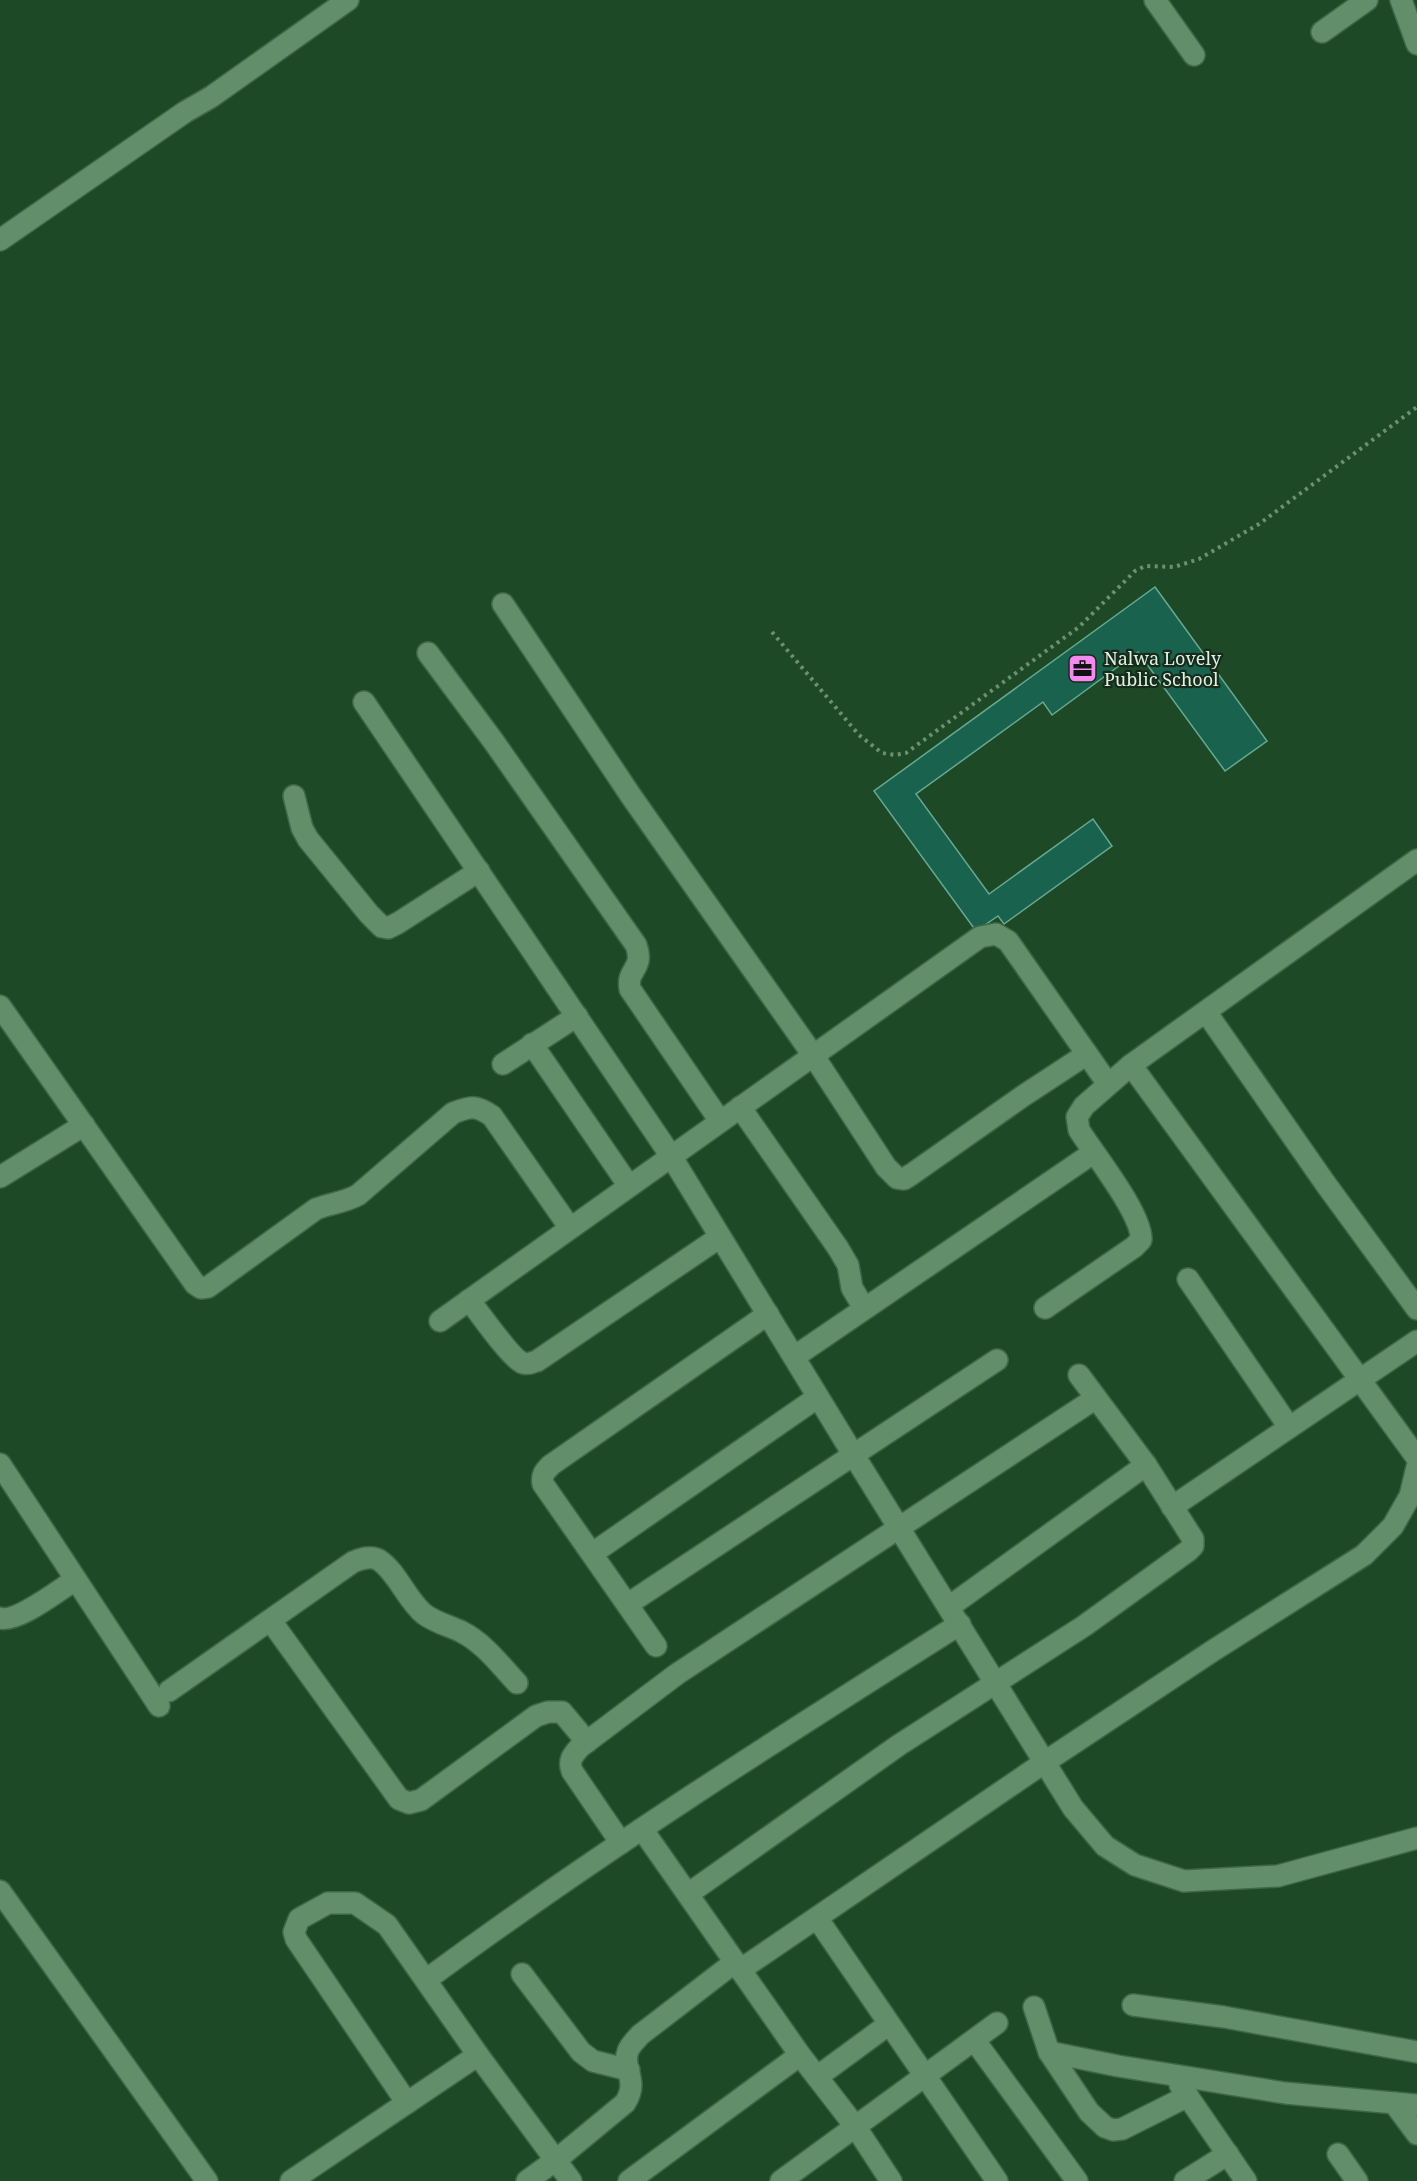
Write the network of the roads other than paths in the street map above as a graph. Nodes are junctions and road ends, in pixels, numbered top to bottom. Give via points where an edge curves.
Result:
1 (348, 0) edge
2 (1155, 0) edge
3 (1367, 0) edge
4 (1401, 0) edge
5 (1322, 32) dead end
6 (1417, 44) edge
7 (1194, 56) dead end
8 (0, 240) edge
9 (503, 604) dead end
10 (428, 653) dead end
11 (364, 702) dead end
12 (294, 796) dead end
13 (1417, 860) edge
14 (479, 871) junction
15 (0, 1006) edge
16 (1206, 1012) junction
17 (577, 1016) junction
18 (532, 1044) junction
19 (1087, 1054) junction
20 (813, 1055) junction
21 (503, 1064) dead end
22 (1131, 1065) junction
23 (1108, 1084) junction
24 (740, 1107) junction
25 (720, 1121) junction
26 (84, 1125) junction
27 (1093, 1153) junction
28 (671, 1156) junction
29 (0, 1177) edge
30 (629, 1186) junction
31 (570, 1228) junction
32 (720, 1237) junction
33 (1188, 1279) dead end
34 (469, 1300) junction
35 (864, 1308) junction
36 (1045, 1308) dead end
37 (1417, 1309) edge
38 (768, 1314) junction
39 (440, 1321) dead end
40 (1417, 1341) edge
41 (794, 1357) junction
42 (997, 1360) dead end
43 (1078, 1374) dead end
44 (1359, 1381) junction
45 (818, 1397) junction
46 (1096, 1398) junction
47 (1288, 1427) junction
48 (853, 1454) junction
49 (1417, 1458) edge
50 (0, 1464) edge
51 (1146, 1465) junction
52 (1417, 1467) edge
53 (1172, 1507) junction
54 (899, 1527) junction
55 (593, 1553) junction
56 (75, 1580) junction
57 (628, 1604) junction
58 (954, 1616) junction
59 (0, 1618) edge
60 (271, 1621) junction
61 (656, 1646) dead end
62 (517, 1683) dead end
63 (996, 1683) junction
64 (587, 1742) junction
65 (1045, 1762) junction
66 (642, 1829) junction
67 (1417, 1838) edge
68 (621, 1843) junction
69 (0, 1891) edge
70 (688, 1894) junction
71 (817, 1918) junction
72 (738, 1966) junction
73 (522, 1974) dead end
74 (426, 1980) junction
75 (1133, 2005) dead end
76 (1034, 2007) dead end
77 (997, 2023) dead end
78 (889, 2024) junction
79 (975, 2041) junction
80 (1049, 2052) junction
81 (1417, 2052) edge
82 (478, 2055) junction
83 (800, 2055) junction
84 (629, 2070) junction
85 (1172, 2075) junction
86 (925, 2076) junction
87 (817, 2077) junction
88 (1188, 2096) junction
89 (407, 2103) junction
90 (1394, 2103) junction
91 (1417, 2105) edge
92 (855, 2126) junction
93 (1417, 2134) edge
94 (1228, 2154) junction
95 (1338, 2154) dead end
96 (556, 2160) junction
97 (207, 2181) edge
98 (291, 2181) edge
99 (527, 2181) edge
100 (571, 2181) edge
101 (629, 2181) edge
102 (781, 2181) edge
103 (891, 2181) edge
104 (997, 2181) edge
105 (1077, 2181) edge
106 (1185, 2181) edge
107 (1246, 2181) edge
108 (1357, 2181) edge

1 - 8 street
2 - 7 street
3 - 5 street
4 - 6 street
9 - 20 street via 631,796
10 - 25 street via 636,945 639,963 629,977 630,988
11 - 14 street
12 - 14 street via 308,839 382,927 398,923
13 - 16 street
14 - 17 street
15 - 26 street
16 - 22 street
16 - 37 street
17 - 18 street
17 - 28 street
18 - 21 street
18 - 30 street
19 - 20 street via 1008,940 996,934 980,937
19 - 20 street via 904,1179 897,1178 886,1167
19 - 23 street
20 - 24 street
22 - 23 street
22 - 44 street
23 - 27 street via 1077,1118 1079,1130
24 - 25 street
24 - 35 street via 838,1248 848,1266 852,1288
25 - 28 street
26 - 29 street
26 - 31 street via 201,1288 208,1287 316,1209 358,1195 453,1113 468,1107 480,1108 492,1116
27 - 35 street
27 - 36 street via 1135,1214 1141,1240
28 - 30 street
28 - 32 street
30 - 31 street
31 - 34 street
32 - 34 street via 528,1364 521,1363 509,1350
32 - 38 street
33 - 47 street
34 - 39 street
35 - 41 street
38 - 41 street
38 - 55 street via 543,1473 543,1484
40 - 44 street
41 - 45 street
42 - 48 street
43 - 46 street
44 - 47 street
44 - 49 street
45 - 48 street
45 - 55 street
46 - 51 street
46 - 54 street
47 - 53 street
48 - 54 street
48 - 57 street
50 - 56 street
51 - 53 street
51 - 58 street
52 - 65 street via 1410,1496 1393,1526 1364,1555
53 - 63 street via 1193,1539 1188,1551
54 - 58 street
54 - 64 street via 677,1674
55 - 57 street
56 - 59 street via 21,1614
56 - 60 street via 164,1699
57 - 61 street
58 - 63 street
58 - 66 street
60 - 62 street via 352,1562 365,1557 379,1559 424,1614 479,1644
60 - 64 street via 399,1799 409,1803 421,1800 536,1716 562,1712
63 - 65 street
63 - 70 street via 899,1745
64 - 68 street via 569,1763
65 - 67 street via 1073,1808 1105,1846 1136,1865 1184,1881 1278,1876
65 - 71 street
66 - 68 street
66 - 70 street
68 - 74 street
69 - 97 street
70 - 72 street
71 - 72 street
71 - 78 street
72 - 83 street
72 - 84 street via 640,2035 628,2049
73 - 84 street via 581,2052 593,2061
74 - 82 street
74 - 89 street via 387,1924 355,1903 328,1903 299,1919 294,1932 296,1939
75 - 81 street via 1224,2017
76 - 80 street
77 - 79 street
78 - 86 street
78 - 87 street
79 - 86 street
79 - 105 street
80 - 85 street
80 - 88 street via 1089,2112 1113,2130
82 - 89 street
82 - 96 street
83 - 87 street
83 - 101 street
84 - 96 street via 632,2084 625,2103
85 - 88 street
85 - 90 street via 1285,2093
86 - 92 street
86 - 104 street
87 - 92 street
88 - 94 street
89 - 98 street
90 - 91 street
90 - 93 street
92 - 102 street
92 - 103 street
94 - 106 street
94 - 107 street
95 - 108 street
96 - 99 street
96 - 100 street

